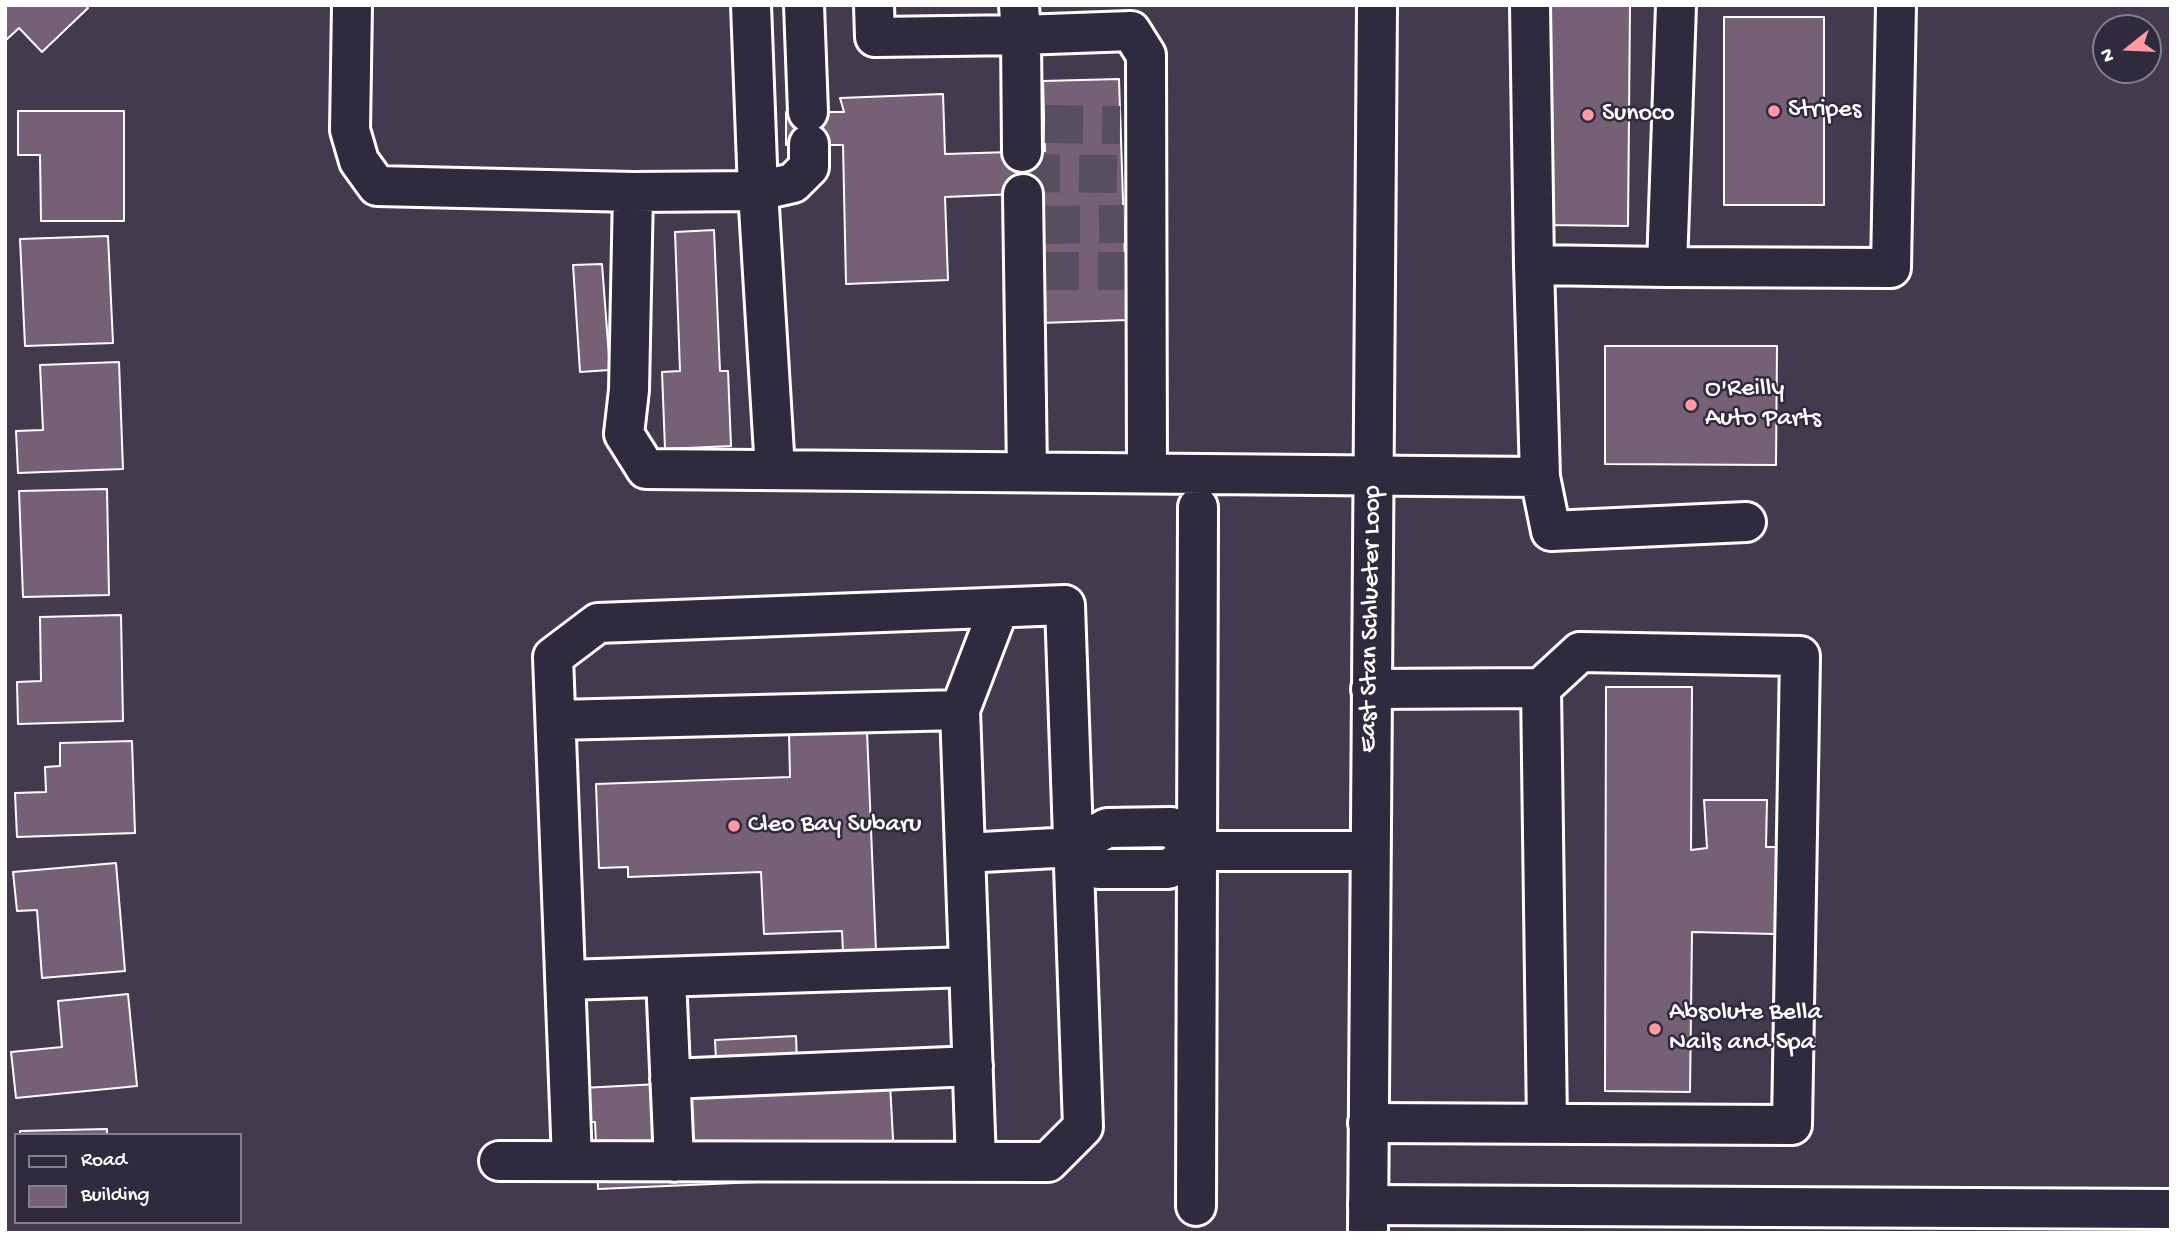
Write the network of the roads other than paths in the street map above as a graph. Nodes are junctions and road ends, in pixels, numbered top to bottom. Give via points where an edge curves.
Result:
1 (352, 5) edge
2 (751, 5) edge
3 (804, 5) edge
4 (874, 5) edge
5 (1377, 5) edge
6 (1530, 5) edge
7 (1676, 5) edge
8 (1896, 5) edge
9 (1020, 20) edge
10 (1029, 133) dead end
11 (758, 191) junction
12 (633, 192) junction
13 (1029, 215) dead end
14 (1534, 265) junction
15 (1667, 267) junction
16 (775, 470) junction
17 (1027, 472) junction
18 (1147, 473) junction
19 (1540, 477) junction
20 (1373, 478) junction
21 (1198, 507) dead end
22 (1746, 522) dead end
23 (999, 608) junction
24 (1541, 688) junction
25 (1371, 689) junction
26 (960, 710) junction
27 (556, 720) junction
28 (1073, 847) junction
29 (1197, 851) junction
30 (1370, 851) junction
31 (965, 853) junction
32 (969, 967) junction
33 (666, 977) junction
34 (566, 980) junction
35 (972, 1066) junction
36 (670, 1079) junction
37 (1368, 1123) junction
38 (1547, 1124) junction
39 (499, 1161) dead end
40 (572, 1161) junction
41 (674, 1161) junction
42 (975, 1162) junction
43 (1196, 1206) dead end
44 (2171, 1209) edge
45 (1368, 1219) edge
46 (1579, 1219) edge
47 (1782, 1220) edge

1 - 12 main road via 350,130 359,161 377,186
2 - 11 main road
3 - 11 main road via 809,167 793,183
4 - 9 main road via 874,37
5 - 20 main road, East Stan Schlueter Loop
6 - 14 main road
7 - 15 main road
8 - 15 main road via 1891,268
9 - 10 main road
9 - 18 main road via 1131,31 1146,55 1133,126
11 - 12 main road
11 - 16 main road
12 - 16 main road via 624,434 646,469
13 - 17 main road
14 - 15 main road
14 - 19 main road
16 - 17 main road
17 - 18 main road
18 - 20 main road
19 - 20 main road
19 - 22 main road via 1551,531
20 - 25 main road, East Stan Schlueter Loop
21 - 29 main road
23 - 26 main road
23 - 27 main road via 598,623 553,657
23 - 28 main road via 1065,605
24 - 25 main road
24 - 38 main road
24 - 38 main road via 1580,652 1800,656 1792,1125
25 - 30 main road, East Stan Schlueter Loop
26 - 27 main road
26 - 31 main road
27 - 34 main road
28 - 29 main road via 1099,869 1168,869
28 - 31 main road
28 - 42 main road via 1083,1127 1048,1162
29 - 30 main road
29 - 43 main road
30 - 37 main road, East Stan Schlueter Loop
31 - 32 main road
32 - 33 main road
32 - 35 main road
33 - 34 main road
33 - 36 main road
34 - 40 main road
35 - 36 main road
35 - 42 main road
36 - 41 main road
37 - 38 main road
37 - 45 main road, East Stan Schlueter Loop
39 - 40 main road
40 - 41 main road
41 - 42 main road
44 - 47 main road
45 - 46 main road
46 - 47 main road

